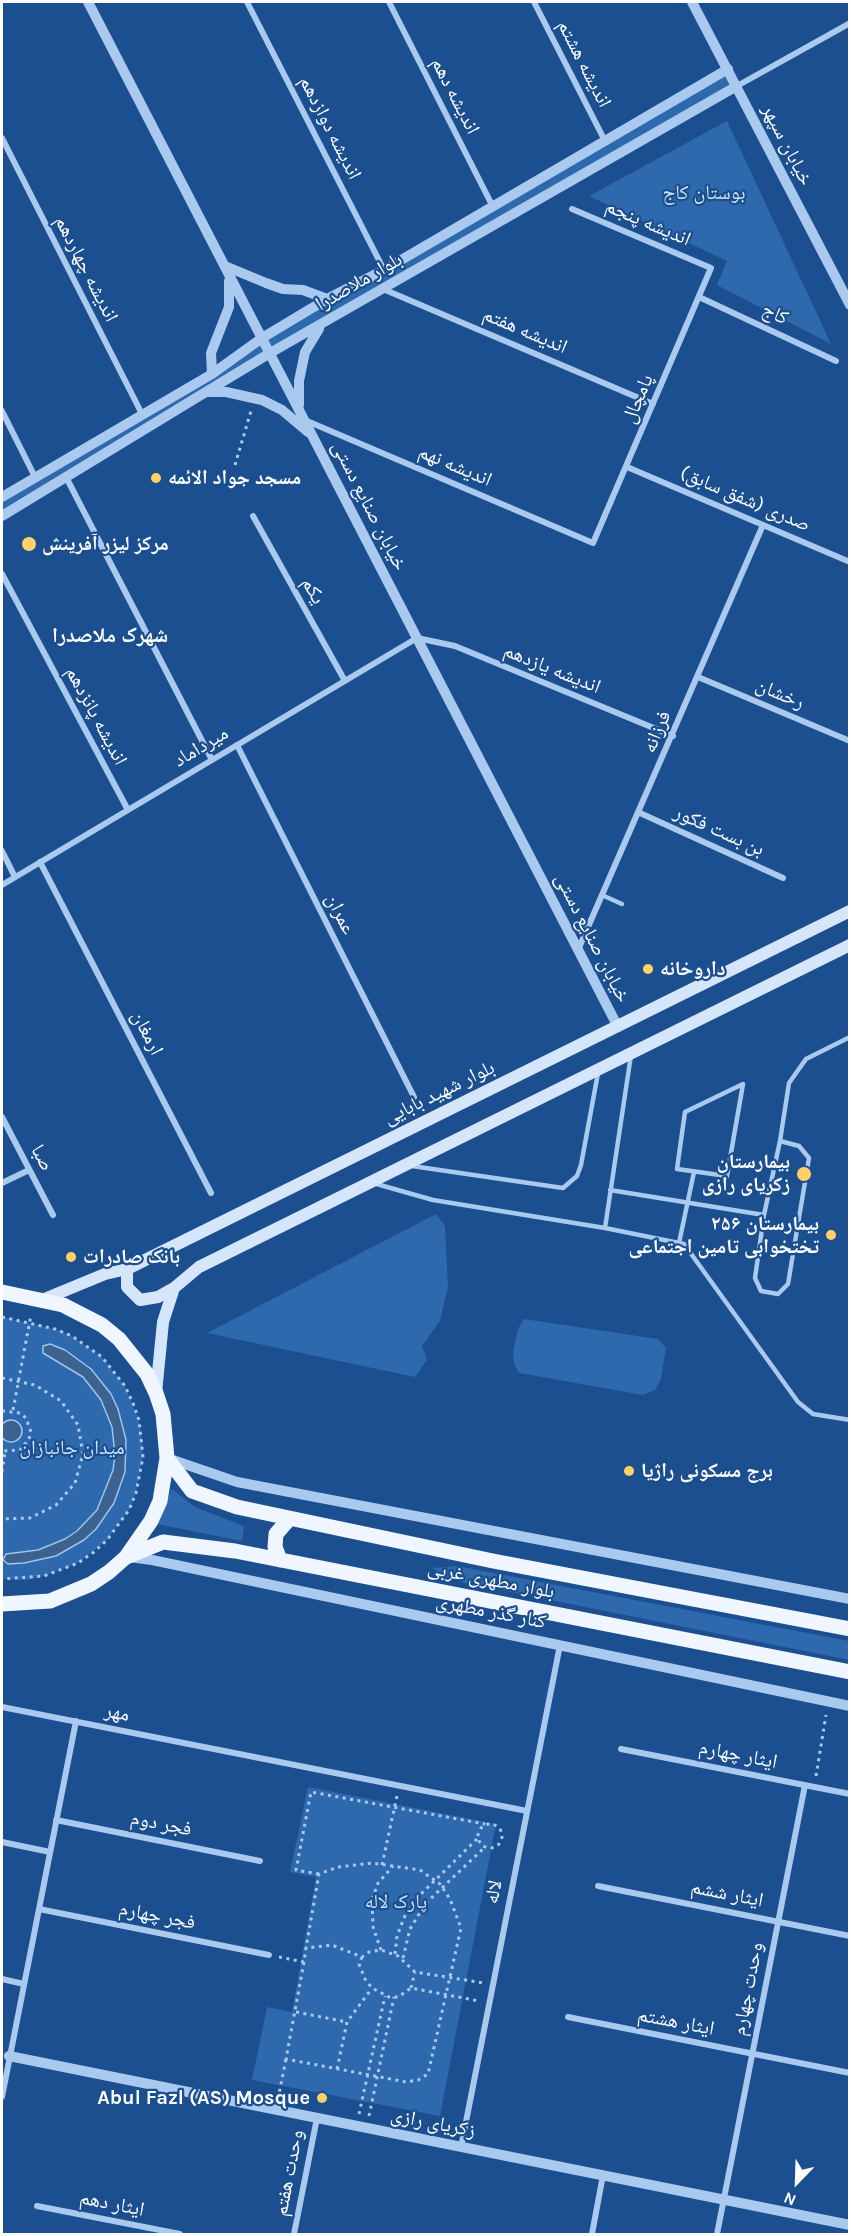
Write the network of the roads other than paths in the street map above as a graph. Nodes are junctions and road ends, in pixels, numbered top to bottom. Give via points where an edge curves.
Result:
1 (88, 2) edge
2 (247, 2) edge
3 (389, 2) edge
4 (534, 2) edge
5 (692, 2) edge
6 (849, 23) edge
7 (728, 69) junction
8 (737, 86) junction
9 (2, 138) edge
10 (605, 141) junction
11 (492, 205) junction
12 (572, 209) dead end
13 (711, 268) joint
14 (226, 269) junction
15 (384, 270) junction
16 (383, 289) junction
17 (699, 297) junction
18 (327, 299) junction
19 (849, 305) edge
20 (323, 323) junction
21 (262, 338) junction
22 (270, 353) junction
23 (836, 361) dead end
24 (212, 374) junction
25 (206, 392) junction
26 (654, 404) junction
27 (2, 411) edge
28 (142, 414) junction
29 (302, 416) junction
30 (312, 434) junction
31 (627, 467) junction
32 (35, 477) junction
33 (66, 477) junction
34 (2, 497) edge
35 (2, 516) edge
36 (253, 516) dead end
37 (763, 525) junction
38 (593, 543) joint
39 (849, 562) edge
40 (2, 574) edge
41 (417, 638) junction
42 (698, 677) junction
43 (345, 681) junction
44 (673, 736) junction
45 (849, 741) edge
46 (237, 745) junction
47 (212, 760) junction
48 (128, 810) junction
49 (640, 813) junction
50 (2, 851) edge
51 (40, 862) junction
52 (15, 877) junction
53 (783, 878) dead end
54 (2, 885) edge
55 (604, 896) junction
56 (622, 904) dead end
57 (849, 911) edge
58 (849, 945) edge
59 (578, 950) junction
60 (618, 1027) junction
61 (849, 1037) edge
62 (631, 1055) junction
63 (598, 1071) junction
64 (414, 1097) dead end
65 (2, 1117) edge
66 (780, 1141) junction
67 (406, 1165) junction
68 (29, 1170) junction
69 (694, 1172) junction
70 (2, 1183) edge
71 (370, 1183) junction
72 (610, 1190) junction
73 (211, 1193) dead end
74 (688, 1203) junction
75 (53, 1215) dead end
76 (764, 1215) junction
77 (605, 1228) junction
78 (679, 1243) junction
79 (127, 1269) junction
80 (174, 1288) junction
81 (2, 1292) edge
82 (38, 1299) junction
83 (156, 1393) junction
84 (849, 1420) edge
85 (168, 1458) junction
86 (289, 1519) junction
87 (126, 1557) junction
88 (280, 1560) junction
89 (849, 1599) edge
90 (2, 1604) edge
91 (849, 1629) edge
92 (560, 1644) junction
93 (849, 1672) edge
94 (848, 1704) edge
95 (2, 1707) edge
96 (76, 1721) junction
97 (621, 1749) dead end
98 (805, 1785) junction
99 (849, 1794) edge
100 (527, 1811) junction
101 (56, 1820) junction
102 (2, 1842) edge
103 (50, 1852) junction
104 (260, 1860) dead end
105 (598, 1886) dead end
106 (39, 1909) junction
107 (778, 1921) junction
108 (849, 1936) edge
109 (269, 1955) road end
110 (2, 1979) edge
111 (24, 1984) junction
112 (568, 2018) dead end
113 (753, 2054) junction
114 (9, 2056) junction
115 (849, 2073) edge
116 (2, 2097) edge
117 (317, 2118) junction
118 (461, 2147) junction
119 (603, 2175) junction
120 (724, 2199) junction
121 (37, 2206) dead end
122 (849, 2224) edge
123 (180, 2235) edge
124 (294, 2235) edge
125 (591, 2235) edge
126 (717, 2235) edge

1 - 14 street, خیابان صنایع دستی
2 - 15 street, اندیشه دوازدهم
3 - 11 street, اندیشه دهم
4 - 10 street, اندیشه هشتم
5 - 7 street, خیابان سپهر
6 - 8 street
7 - 8 street, خیابان سپهر
7 - 10 street, بلوار ملاصدرا
8 - 16 street, بلوار ملاصدرا
8 - 19 street, خیابان سپهر
9 - 28 street, اندیشه چهاردهم
10 - 11 street, بلوار ملاصدرا
11 - 15 street, بلوار ملاصدرا
12 - 13 street, اندیشه پنجم
13 - 17 street, پامچال
14 - 18 street
14 - 21 street, خیابان صنایع دستی
14 - 24 street via 231,291 211,353
15 - 18 street, بلوار ملاصدرا
16 - 20 street, بلوار ملاصدرا
16 - 26 street, اندیشه هفتم
17 - 23 street, کاج
17 - 26 street, پامچال
18 - 21 street, بلوار ملاصدرا
20 - 22 street, بلوار ملاصدرا
20 - 29 street via 305,352 299,381
21 - 22 street, خیابان صنایع دستی
21 - 24 street, بلوار ملاصدرا
22 - 25 street, بلوار ملاصدرا
22 - 29 street, خیابان صنایع دستی
24 - 28 street, بلوار ملاصدرا
25 - 30 street via 255,398 282,410
25 - 33 street, بلوار ملاصدرا
26 - 31 street, پامچال
27 - 32 street
28 - 32 street, بلوار ملاصدرا
29 - 30 street, خیابان صنایع دستی
29 - 38 street, اندیشه نهم
30 - 41 street, خیابان صنایع دستی
31 - 37 street, صدری (شفق سابق)
31 - 38 street, پامچال
32 - 34 street, بلوار ملاصدرا
33 - 35 street, بلوار ملاصدرا
33 - 47 street
36 - 43 street, یکم
37 - 39 street, صدری (شفق سابق)
37 - 42 street, فرزانه
40 - 48 street, اندیشه پانزدهم
41 - 43 street, میرداماد
41 - 44 street, اندیشه یازدهم via 455,646
41 - 59 street, خیابان صنایع دستی
42 - 44 street, فرزانه
42 - 45 street, رخشان
43 - 46 street, میرداماد
44 - 49 street, فرزانه
46 - 47 street, میرداماد
46 - 64 street, عمران
47 - 48 street, میرداماد
48 - 51 street, میرداماد
49 - 53 street, بن بست فكور
49 - 55 street, فرزانه
50 - 52 street
51 - 52 street, میرداماد
51 - 73 street, ارمغان
52 - 54 street, میرداماد
55 - 56 lane
55 - 59 street, فرزانه
57 - 60 main road, بلوار شهید بابایی
58 - 62 main road
59 - 60 street, خیابان صنایع دستی
60 - 79 main road, بلوار شهید بابایی
61 - 66 lane via 806,1059 789,1083
62 - 63 main road
62 - 72 lane
63 - 67 main road
63 - 67 lane via 581,1165 577,1176 563,1188
65 - 68 street, صبا
66 - 76 lane
66 - 76 lane via 799,1146 809,1158 788,1284 778,1294 761,1291 755,1278
67 - 71 main road
68 - 70 street
68 - 75 street, صبا
69 - 69 lane via 677,1169 685,1112 743,1084 727,1176
69 - 74 lane
71 - 77 lane via 433,1200
71 - 80 main road via 199,1267
72 - 74 lane
72 - 77 lane
74 - 76 lane
74 - 78 lane
77 - 78 lane
78 - 84 lane via 684,1244 798,1402 813,1414
79 - 80 main road via 127,1287 141,1300
79 - 82 main road, بلوار شهید بابایی
80 - 83 main road via 163,1322
81 - 82 main road
82 - 83 main road via 83,1314 119,1339
83 - 85 main road via 163,1414
85 - 86 main road, بلوار مطهری غربی via 192,1491
85 - 87 main road via 155,1511
85 - 89 street via 237,1482
86 - 88 main road via 276,1534
86 - 91 main road, بلوار مطهری غربی
87 - 88 main road, بلوار مطهری غربی via 163,1542
87 - 90 main road via 71,1594 29,1604
87 - 92 street, کنار گذر مطهری
88 - 93 main road, بلوار مطهری غربی
92 - 94 street, کنار گذر مطهری
92 - 100 street, لاله
95 - 96 street
96 - 100 street, مهر
96 - 101 street, مهر
97 - 98 street, ایثار چهارم
98 - 99 street, ایثار چهارم
98 - 107 street, وحدت چهارم
100 - 118 street, لاله
101 - 103 street, مهر
101 - 104 street, فجر دوم
102 - 103 street
103 - 106 street, مهر
105 - 107 street, ایثار ششم
106 - 109 street, فجر چهارم
106 - 111 street, مهر
107 - 108 street, ایثار ششم
107 - 113 street, وحدت چهارم
110 - 111 street
111 - 114 street, مهر
112 - 113 street, ایثار هشتم
113 - 115 street, ایثار هشتم
113 - 120 street, وحدت چهارم
114 - 116 street, مهر
114 - 117 street, زکریای رازی
117 - 118 street, زکریای رازی
117 - 124 street, وحدت هفتم
118 - 119 street, زکریای رازی
119 - 120 street, زکریای رازی
119 - 125 street
120 - 122 street, زکریای رازی
120 - 126 street, وحدت چهارم
121 - 123 street, ایثار دهم

